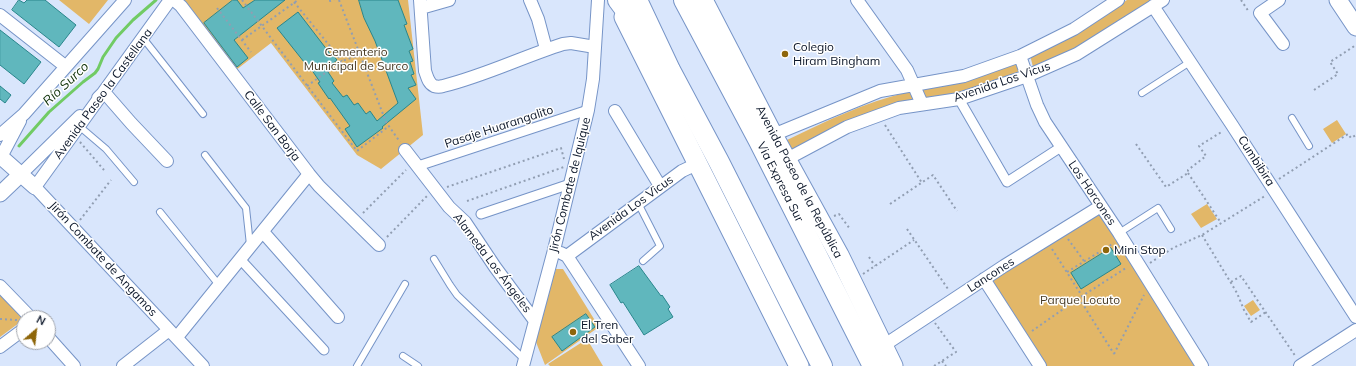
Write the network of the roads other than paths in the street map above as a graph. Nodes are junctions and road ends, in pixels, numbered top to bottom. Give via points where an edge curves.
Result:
1 (125, 0) edge
2 (170, 0) edge
3 (174, 0) edge
4 (449, 0) edge
5 (530, 0) edge
6 (598, 0) edge
7 (617, 0) edge
8 (637, 0) edge
9 (684, 0) edge
10 (703, 0) edge
11 (857, 0) edge
12 (1118, 0) edge
13 (1279, 0) edge
14 (1338, 0) edge
15 (1158, 3) edge
16 (420, 4) edge
17 (0, 15) edge
18 (1356, 27) edge
19 (143, 38) junction
20 (1283, 44) dead end
21 (595, 47) junction
22 (546, 49) junction
23 (1020, 56) junction
24 (1190, 62) junction
25 (65, 66) junction
26 (670, 70) junction
27 (1027, 76) junction
28 (914, 86) junction
29 (104, 92) junction
30 (1142, 93) dead end
31 (959, 99) junction
32 (922, 104) junction
33 (588, 110) junction
34 (615, 111) dead end
35 (24, 114) junction
36 (203, 114) dead end
37 (1292, 118) dead end
38 (76, 131) junction
39 (0, 135) edge
40 (774, 135) junction
41 (1309, 146) dead end
42 (1061, 147) junction
43 (405, 150) road end
44 (205, 155) dead end
45 (0, 157) edge
46 (787, 160) junction
47 (167, 161) dead end
48 (416, 164) junction
49 (697, 164) junction
50 (21, 174) junction
51 (309, 174) junction
52 (134, 182) dead end
53 (570, 184) junction
54 (660, 186) junction
55 (35, 187) junction
56 (0, 194) edge
57 (638, 203) junction
58 (1101, 206) junction
59 (160, 212) dead end
60 (481, 214) dead end
61 (1171, 229) dead end
62 (263, 232) junction
63 (1117, 238) junction
64 (379, 245) road end
65 (250, 247) junction
66 (554, 250) junction
67 (567, 256) junction
68 (434, 258) dead end
69 (240, 259) junction
70 (643, 261) dead end
71 (984, 279) junction
72 (405, 284) dead end
73 (219, 285) junction
74 (0, 286) edge
75 (23, 310) edge
76 (1356, 317) edge
77 (338, 318) dead end
78 (535, 321) junction
79 (16, 330) edge
80 (1356, 330) edge
81 (173, 333) junction
82 (56, 346) edge
83 (883, 346) junction
84 (0, 347) edge
85 (324, 350) dead end
86 (403, 356) dead end
87 (524, 363) edge
88 (1301, 365) edge
89 (74, 366) edge
90 (123, 366) edge
91 (203, 366) edge
92 (357, 366) edge
93 (418, 366) edge
94 (639, 366) edge
95 (799, 366) edge
96 (822, 366) edge
97 (873, 366) edge
98 (894, 366) edge
99 (1040, 366) edge
100 (1202, 366) edge

1 - 25 street
2 - 19 street, Avenida Paseo la Castellana
3 - 51 street, Calle San Borja
4 - 16 street
5 - 22 street via 538,18
6 - 21 street, Jirón Combate de Iquique
7 - 26 highway
7 - 49 main road
8 - 26 highway
9 - 97 highway, Via Expresa Sur
10 - 40 main road, Avenida Paseo de la República
11 - 28 street via 907,70
12 - 23 street, Avenida Los Vicus via 1074,30
13 - 20 street via 1260,13
14 - 18 main road
15 - 24 street, Cumbibira
15 - 27 street, Avenida Los Vicus via 1077,54
16 - 22 street via 425,71 430,84 435,86 441,87 472,77
17 - 25 street
19 - 29 street, Avenida Paseo la Castellana
19 - 36 lane
21 - 22 street via 570,43
21 - 33 street, Jirón Combate de Iquique
23 - 27 street, Los Horcones
23 - 28 street, Avenida Los Vicus via 964,76
24 - 30 lane
24 - 76 street, Cumbibira
25 - 35 street
26 - 96 highway
27 - 31 street, Avenida Los Vicus
27 - 42 street, Los Horcones via 1042,116
28 - 32 street
28 - 40 street, Avenida Los Vicus via 880,91
29 - 38 street, Avenida Paseo la Castellana
29 - 47 street
29 - 50 street
31 - 32 street, Avenida Los Vicus
31 - 42 street via 1007,182
32 - 46 street, Avenida Los Vicus via 899,108 847,127
33 - 48 street, Pasaje Huarangalito
33 - 53 street, Jirón Combate de Iquique via 570,161
34 - 54 street
35 - 39 street
35 - 45 street
37 - 41 lane
38 - 52 lane via 106,149
38 - 55 street, Avenida Paseo la Castellana
40 - 46 main road, Avenida Paseo de la República
42 - 58 street, Los Horcones
43 - 48 street, Alameda Los Ángeles
44 - 65 lane via 246,208
45 - 50 street, Jirón Combate de Angamos
46 - 83 main road, Avenida Paseo de la República via 839,255
48 - 78 street, Alameda Los Ángeles via 449,207 465,222 494,267
49 - 54 street, Avenida Los Vicus
49 - 95 main road
50 - 55 street, Jirón Combate de Angamos
50 - 56 street
51 - 62 street
51 - 64 street, Calle San Borja
53 - 60 street
53 - 66 street, Jirón Combate de Iquique
54 - 57 street, Avenida Los Vicus
55 - 81 street, Jirón Combate de Angamos
57 - 67 street, Avenida Los Vicus
57 - 70 lane via 660,246
58 - 63 street, Los Horcones
58 - 71 street, Lancones
59 - 73 lane
61 - 63 lane via 1158,208
62 - 65 street
62 - 77 street
63 - 100 street, Los Horcones via 1141,269
65 - 69 street
66 - 67 street
66 - 78 street, Jirón Combate de Iquique
67 - 94 street
68 - 87 lane via 457,295
69 - 73 street
69 - 85 street
71 - 83 street, Lancones
71 - 99 street
72 - 92 lane
73 - 81 street
74 - 75 street
78 - 87 street, Jirón Combate de Iquique
79 - 84 street
80 - 88 street
81 - 90 street
81 - 91 street, Jirón Combate de Angamos
82 - 89 street
83 - 98 main road, Avenida Paseo de la República
86 - 93 lane

